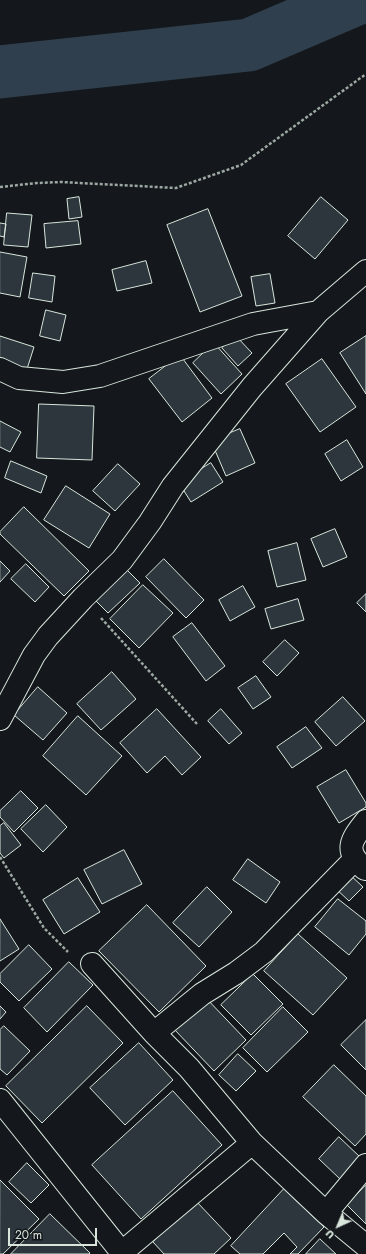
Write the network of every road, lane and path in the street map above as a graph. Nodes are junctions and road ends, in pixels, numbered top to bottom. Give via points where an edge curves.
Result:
1 (366, 74) edge
2 (0, 188) edge
3 (366, 271) edge
4 (318, 312) junction
5 (0, 369) edge
6 (84, 598) junction
7 (0, 719) edge
8 (198, 724) dead end
9 (366, 821) edge
10 (0, 857) edge
11 (361, 864) edge
12 (92, 964) joint
13 (154, 1033) junction
14 (0, 1100) edge
15 (252, 1143) junction
16 (366, 1165) edge
17 (326, 1213) junction
18 (359, 1246) edge
19 (122, 1253) edge

1 - 2 path via 241,165 176,188 61,182
3 - 4 street
4 - 5 street via 253,324 100,376 63,382 19,378
4 - 6 street via 252,387 173,486 122,560
6 - 7 street via 48,636 34,655
6 - 8 path
9 - 11 street via 351,845 352,856
10 - 12 path via 44,928 70,953
11 - 13 street via 264,952 202,994
12 - 13 street
13 - 15 street via 189,1068
14 - 19 street
15 - 17 street
15 - 19 street
16 - 17 street
17 - 18 street

